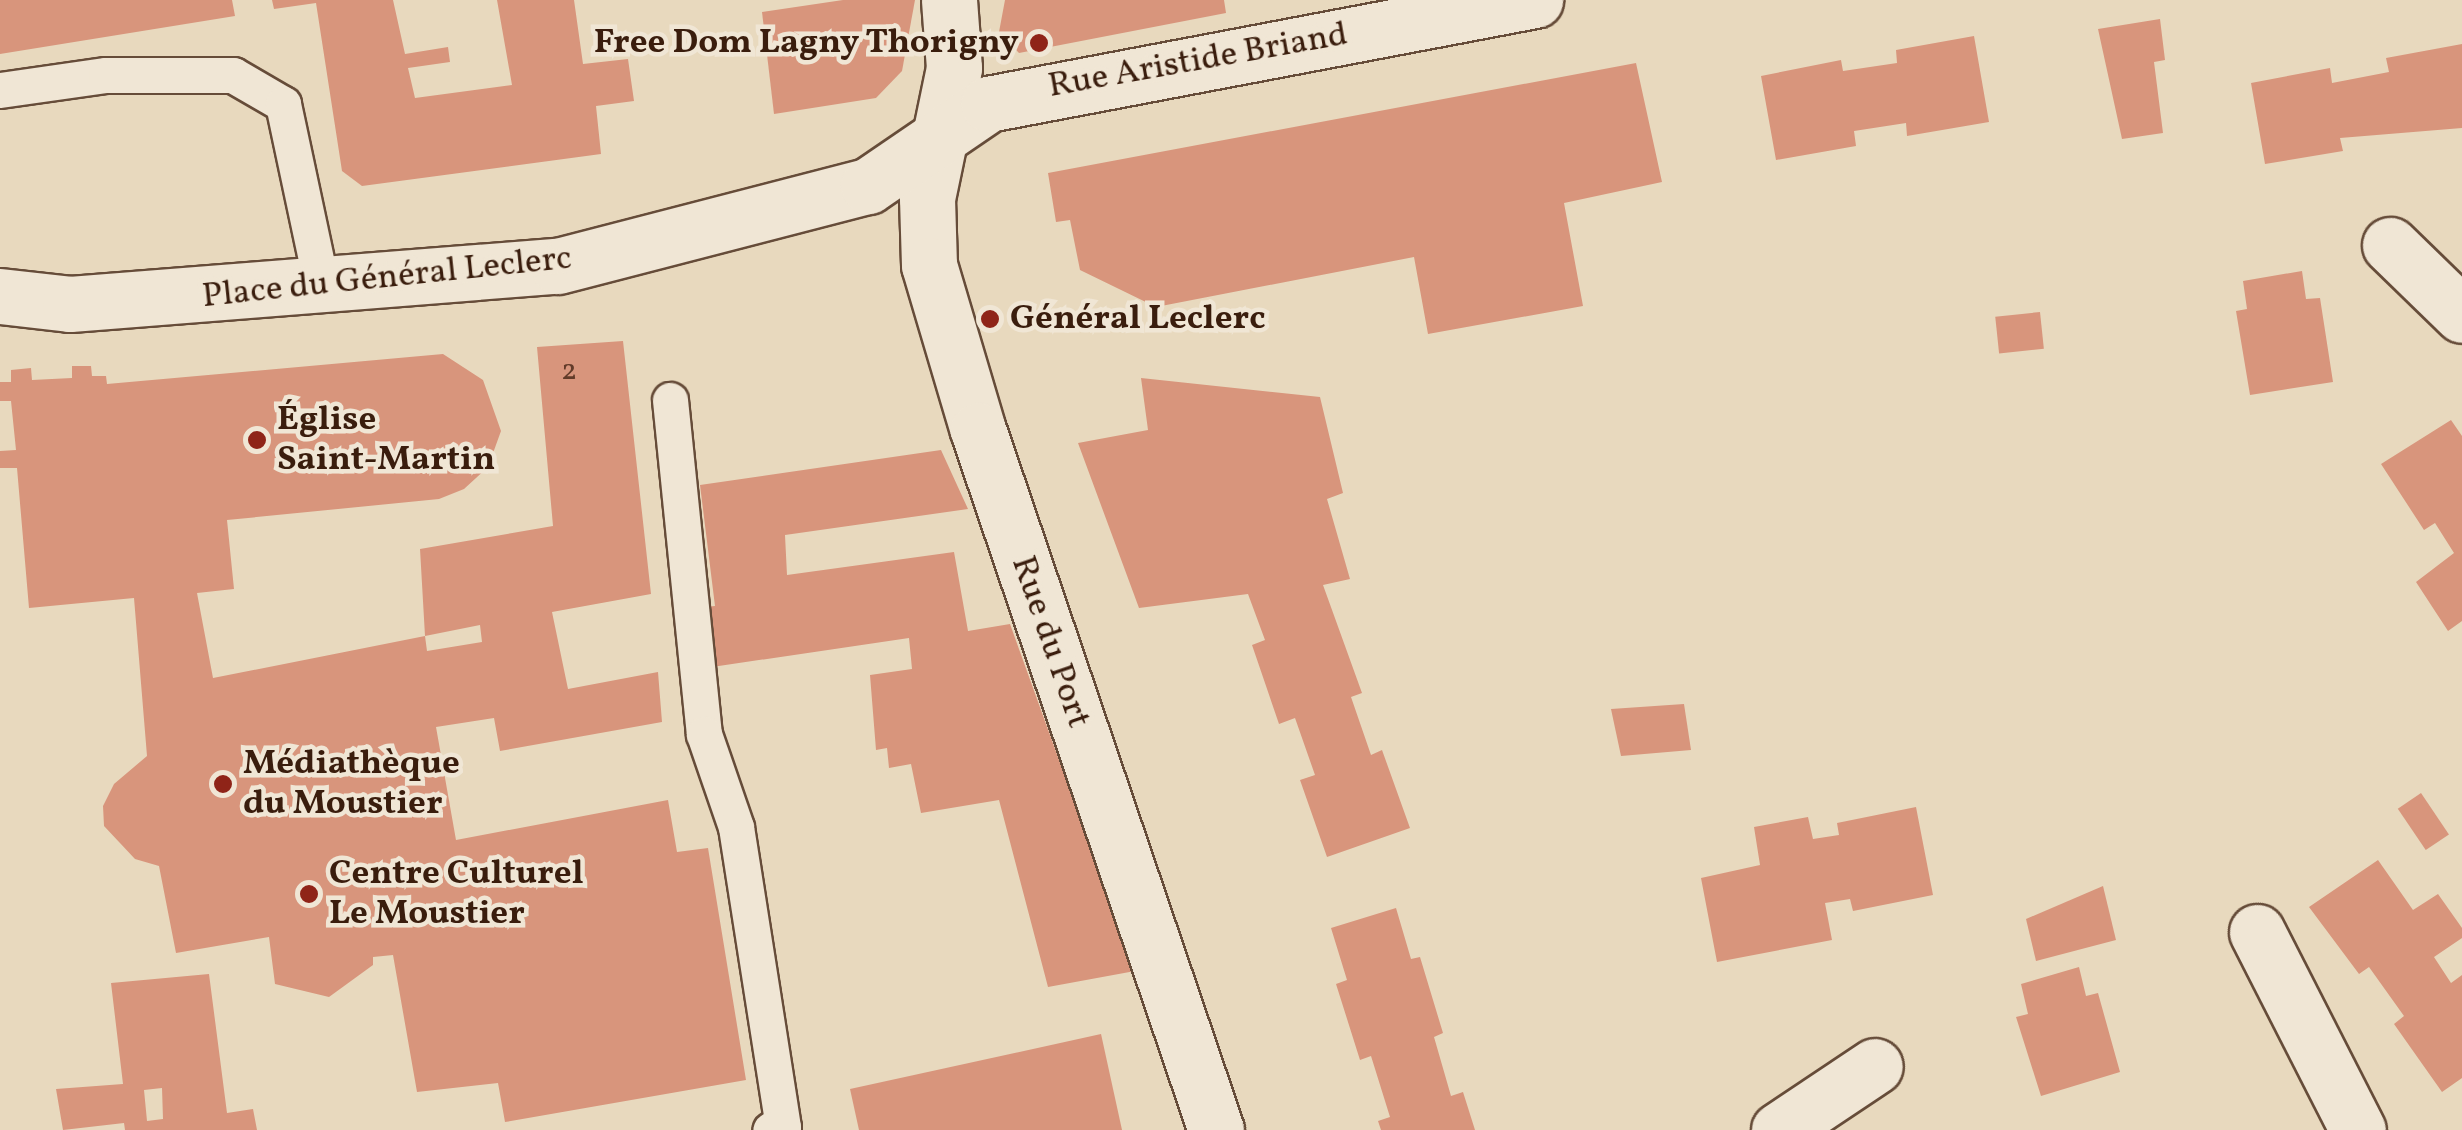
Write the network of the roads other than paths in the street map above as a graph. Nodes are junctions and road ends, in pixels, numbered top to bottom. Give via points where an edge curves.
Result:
1 (949, 0) edge
2 (1535, 0) edge
3 (0, 90) edge
4 (935, 146) junction
5 (2390, 245) dead end
6 (322, 287) junction
7 (0, 296) edge
8 (2462, 315) edge
9 (670, 400) dead end
10 (2256, 932) dead end
11 (1876, 1066) dead end
12 (770, 1130) edge
13 (1216, 1130) edge
14 (1779, 1130) edge
15 (2358, 1130) edge

1 - 4 street, Rue du Port via 954,68
2 - 4 street, Rue Aristide Briand via 1042,89 988,104
3 - 6 lane via 106,75 234,75 283,104
4 - 6 street, Place du Général Leclerc via 868,186 558,266
4 - 13 street, Rue du Port via 929,265 978,430
5 - 8 street
6 - 7 street, Place du Général Leclerc via 70,304
9 - 12 lane via 704,734 736,827 783,1127
10 - 15 street
11 - 14 street

